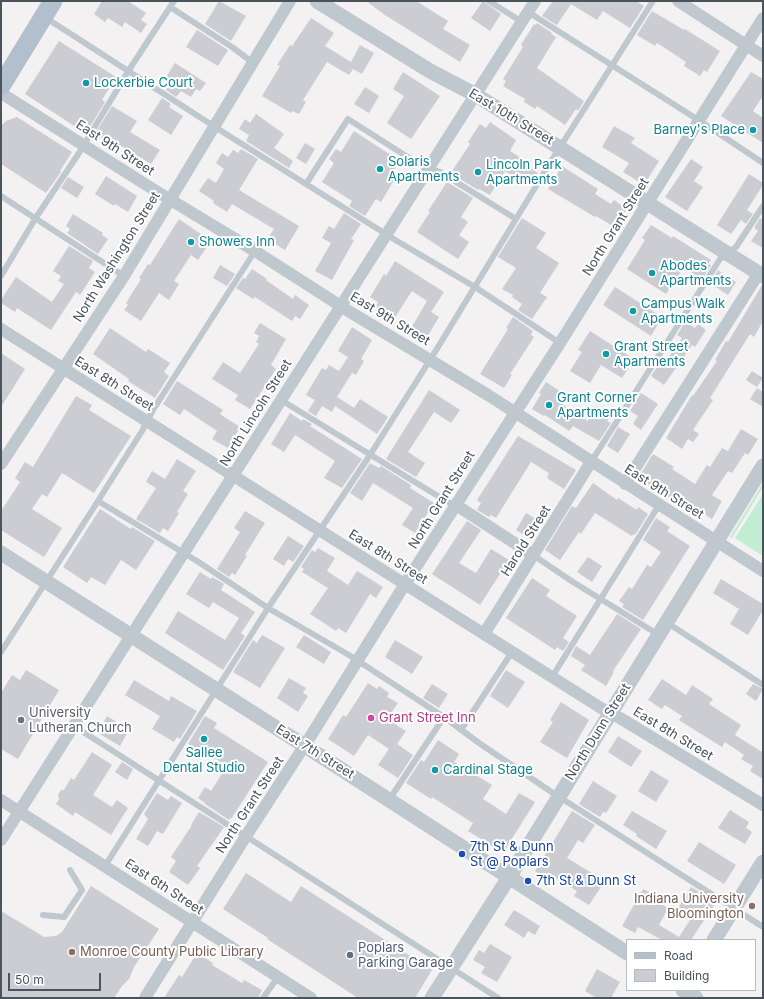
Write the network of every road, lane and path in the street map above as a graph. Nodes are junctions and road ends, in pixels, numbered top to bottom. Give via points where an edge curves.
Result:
1 (174, 1) edge
2 (290, 1) edge
3 (317, 1) edge
4 (489, 1) edge
5 (535, 1) edge
6 (653, 1) edge
7 (678, 1) edge
8 (170, 7) junction
9 (48, 8) edge
10 (525, 17) junction
11 (763, 18) edge
12 (746, 45) junction
13 (763, 56) edge
14 (252, 62) junction
15 (612, 65) junction
16 (129, 70) junction
17 (1, 86) edge
18 (1, 93) edge
19 (476, 94) junction
20 (700, 120) junction
21 (214, 126) junction
22 (84, 145) junction
23 (561, 147) junction
24 (763, 163) edge
25 (429, 168) junction
26 (306, 184) junction
27 (1, 196) edge
28 (170, 199) junction
29 (647, 204) junction
30 (763, 206) edge
31 (35, 219) junction
32 (516, 219) junction
33 (387, 234) junction
34 (255, 251) junction
35 (727, 253) junction
36 (761, 274) edge
37 (1, 276) edge
38 (124, 276) junction
39 (475, 287) junction
40 (341, 306) junction
41 (1, 329) edge
42 (560, 342) junction
43 (430, 360) junction
44 (63, 368) junction
45 (281, 400) junction
46 (515, 412) junction
47 (147, 422) junction
48 (370, 454) junction
49 (591, 462) junction
50 (1, 464) edge
51 (763, 466) edge
52 (233, 476) junction
53 (626, 484) junction
54 (98, 501) junction
55 (456, 505) junction
56 (659, 505) junction
57 (319, 530) junction
58 (716, 542) junction
59 (1, 553) edge
60 (184, 554) junction
61 (533, 555) junction
62 (763, 571) edge
63 (46, 582) junction
64 (405, 584) junction
65 (601, 599) junction
66 (268, 608) junction
67 (663, 629) junction
68 (484, 634) junction
69 (131, 636) junction
70 (1, 652) edge
71 (512, 652) junction
72 (358, 661) junction
73 (552, 677) junction
74 (763, 685) edge
75 (216, 690) junction
76 (611, 713) junction
77 (444, 717) junction
78 (74, 726) junction
79 (461, 730) junction
80 (305, 746) junction
81 (159, 781) junction
82 (559, 796) junction
83 (1, 800) edge
84 (389, 800) junction
85 (763, 805) edge
86 (19, 812) junction
87 (246, 836) junction
88 (1, 840) edge
89 (763, 862) edge
90 (104, 866) junction
91 (70, 870) dead end
92 (509, 877) junction
93 (734, 909) junction
94 (43, 915) dead end
95 (192, 922) junction
96 (763, 927) edge
97 (715, 939) edge
98 (626, 952) edge
99 (451, 968) junction
100 (278, 977) junction
101 (685, 991) edge
102 (146, 998) edge
103 (263, 998) edge
104 (311, 998) edge
105 (432, 998) edge
106 (498, 998) edge
107 (696, 998) edge

1 - 8 lane
2 - 14 street, North Washington Street
3 - 19 street, East 10th Street via 430,71
4 - 10 lane
5 - 10 street, North Lincoln Street
6 - 15 lane
7 - 12 street
8 - 14 lane
8 - 16 lane
9 - 16 lane
9 - 17 main road
10 - 15 lane
10 - 19 street, North Lincoln Street
11 - 12 street, North Grant Street
12 - 13 street
12 - 20 street, North Grant Street
14 - 21 street, North Washington Street
15 - 20 lane
15 - 23 lane
16 - 21 lane
16 - 22 lane
18 - 22 street, East 9th Street
19 - 23 street, East 10th Street
19 - 25 street, North Lincoln Street
20 - 24 lane
20 - 29 street, North Grant Street
21 - 26 lane
21 - 28 street, North Washington Street
22 - 28 street, East 9th Street
22 - 31 lane
23 - 29 street, East 10th Street
23 - 32 lane
25 - 26 lane via 416,163 348,119
25 - 32 lane via 440,172
25 - 33 street, North Lincoln Street
26 - 33 lane
27 - 31 lane
28 - 34 street, East 9th Street
28 - 38 street, North Washington Street
29 - 35 street, East 10th Street
29 - 42 street, North Grant Street
30 - 35 lane via 736,247
31 - 37 lane
31 - 38 lane
32 - 39 lane
33 - 39 lane
33 - 40 street, North Lincoln Street
34 - 40 street, East 9th Street
34 - 47 lane
35 - 36 street, East 10th Street
35 - 49 lane via 720,259
36 - 53 street
38 - 44 street, North Washington Street
39 - 42 lane
39 - 43 lane
40 - 43 street, East 9th Street
40 - 45 street, North Lincoln Street
41 - 44 street, East 8th Street
42 - 46 street, North Grant Street
43 - 46 street, East 9th Street
43 - 48 lane
44 - 47 street, East 8th Street
44 - 50 street, North Washington Street
45 - 48 lane
45 - 52 street, North Lincoln Street
46 - 49 street, East 9th Street
46 - 55 street, North Grant Street
47 - 52 street, East 8th Street
47 - 54 lane
48 - 55 lane
48 - 57 lane
49 - 53 street, East 9th Street
49 - 61 street, Harold Street
51 - 58 street, North Dunn Street
52 - 57 street, East 8th Street
52 - 60 street, North Lincoln Street
53 - 56 street, East 9th Street
54 - 60 lane
54 - 63 lane
55 - 61 street
55 - 64 street, North Grant Street
56 - 58 street, East 9th Street
56 - 65 lane
57 - 64 street, East 8th Street
57 - 66 lane
58 - 62 street, East 9th Street
58 - 67 street, North Dunn Street
59 - 63 street, East 7th Street
60 - 66 lane
60 - 69 street, North Lincoln Street
61 - 65 lane
61 - 68 street, Harold Street
63 - 69 street, East 7th Street
63 - 70 lane
64 - 68 street, East 8th Street
64 - 72 street, North Grant Street
65 - 67 lane
65 - 73 lane
66 - 72 lane
66 - 75 lane
67 - 74 lane
67 - 76 street, North Dunn Street
68 - 71 street, East 8th Street
69 - 75 street, East 7th Street
69 - 78 street, North Lincoln Street
71 - 73 street, East 8th Street
71 - 79 lane
72 - 77 lane
72 - 80 street, North Grant Street
73 - 76 street, East 8th Street
75 - 80 street, East 7th Street
75 - 81 lane
76 - 82 street, North Dunn Street
76 - 85 street, East 8th Street
77 - 79 lane
77 - 84 lane
78 - 81 lane
78 - 86 street, North Lincoln Street
79 - 82 lane
80 - 84 street, East 7th Street
80 - 87 street, North Grant Street
81 - 87 lane
81 - 90 lane
82 - 92 street, North Dunn Street
82 - 93 lane
83 - 86 street, East 6th Street
84 - 92 street, East 7th Street
86 - 88 street, North Lincoln Street
86 - 90 street, East 6th Street
87 - 95 street, North Grant Street
87 - 99 lane
89 - 93 street
90 - 95 street, East 6th Street
91 - 94 lane via 82,890 64,917
92 - 98 street, East 7th Street
92 - 99 street, North Dunn Street
93 - 96 lane
93 - 97 street
95 - 100 street, East 6th Street
95 - 102 street, North Grant Street
99 - 105 street, North Dunn Street
99 - 106 lane
100 - 103 lane
100 - 104 street, East 6th Street
101 - 107 street

